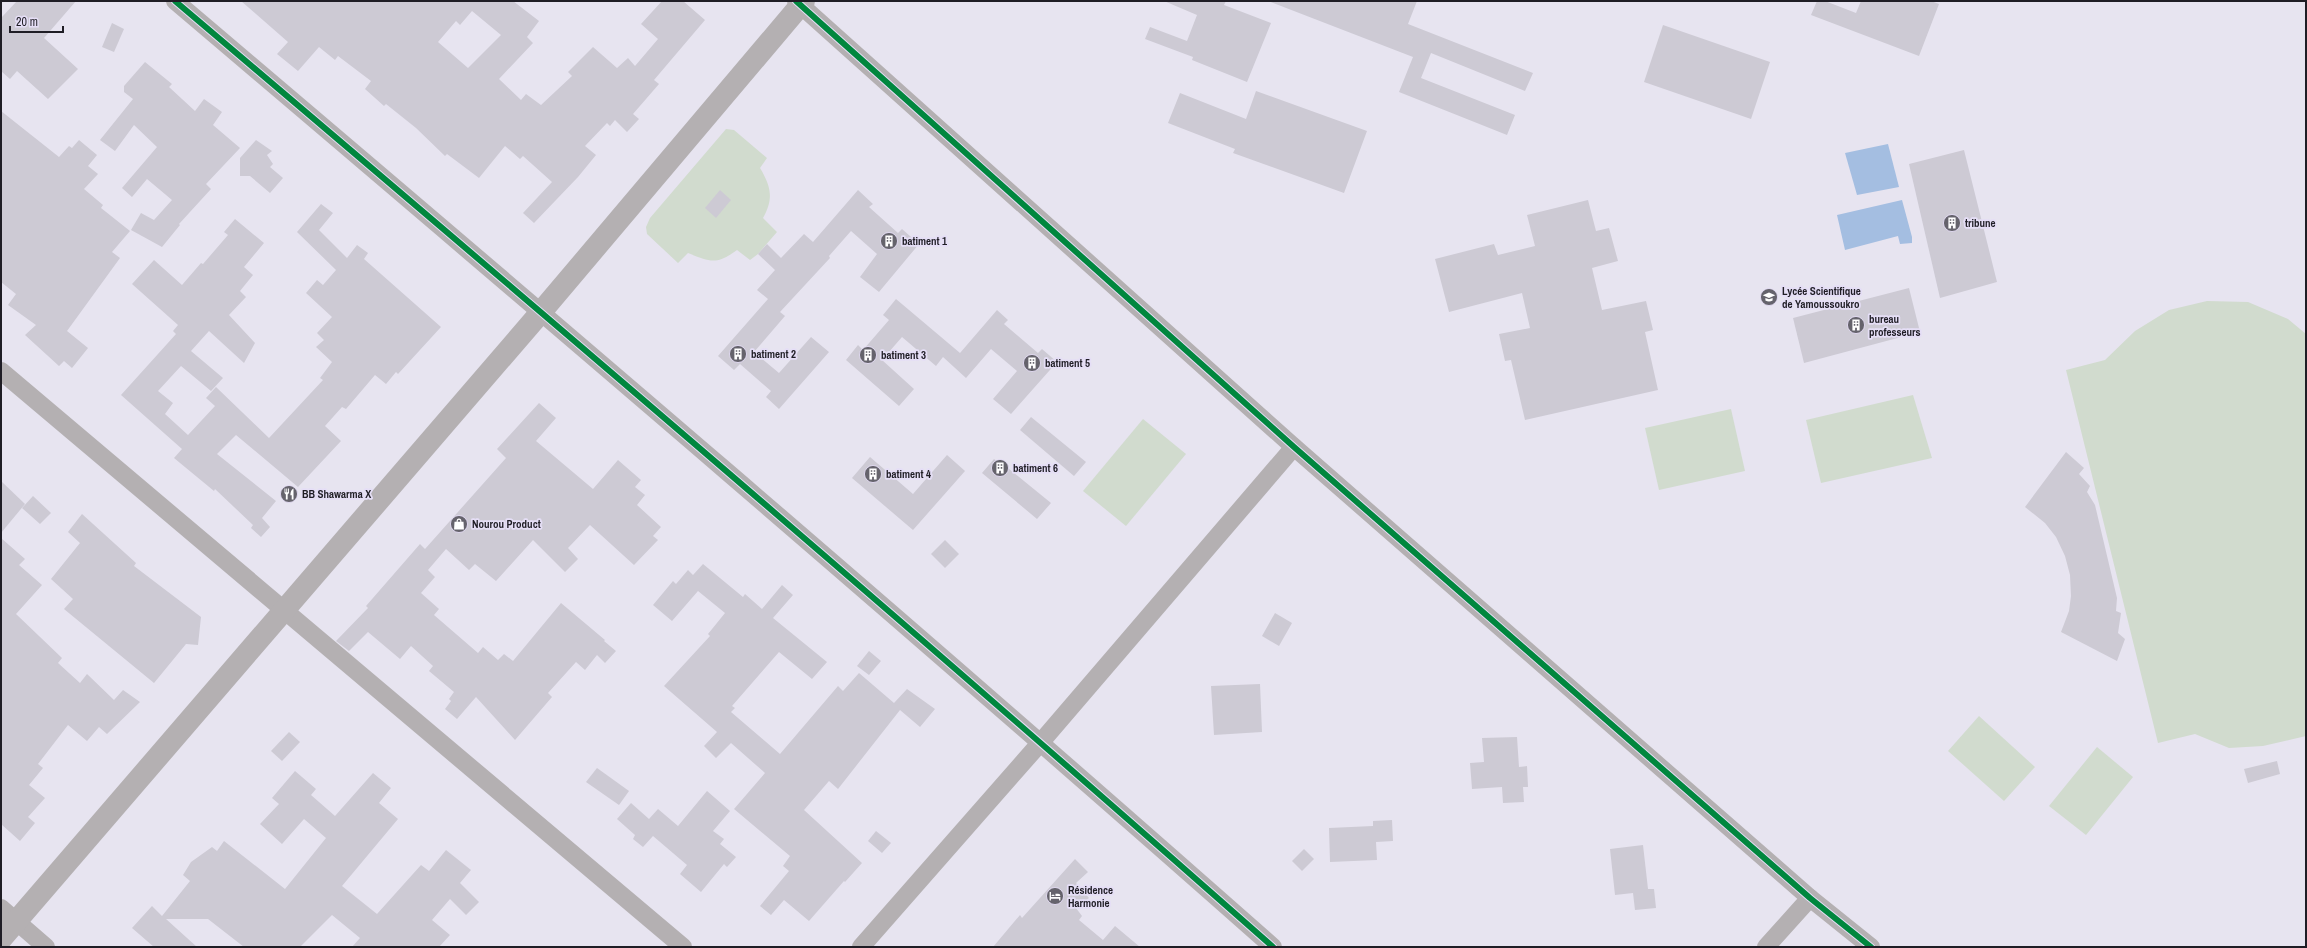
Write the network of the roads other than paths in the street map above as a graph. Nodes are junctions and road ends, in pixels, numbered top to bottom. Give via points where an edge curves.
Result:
1 (175, 1) edge
2 (800, 2) edge
3 (541, 312) junction
4 (1, 371) edge
5 (1294, 447) junction
6 (284, 610) junction
7 (1041, 742) junction
8 (1810, 898) junction
9 (8, 915) edge
10 (1, 939) edge
11 (46, 947) edge
12 (683, 947) edge
13 (861, 947) edge
14 (1273, 947) edge
15 (1766, 947) edge
16 (1871, 947) edge

1 - 3 street
2 - 3 street
2 - 5 street
3 - 6 street
3 - 7 street
4 - 6 street
5 - 7 street
5 - 8 street
6 - 9 street
6 - 12 street
7 - 13 street
7 - 14 street
8 - 15 street
8 - 16 street
9 - 10 street
9 - 11 street

